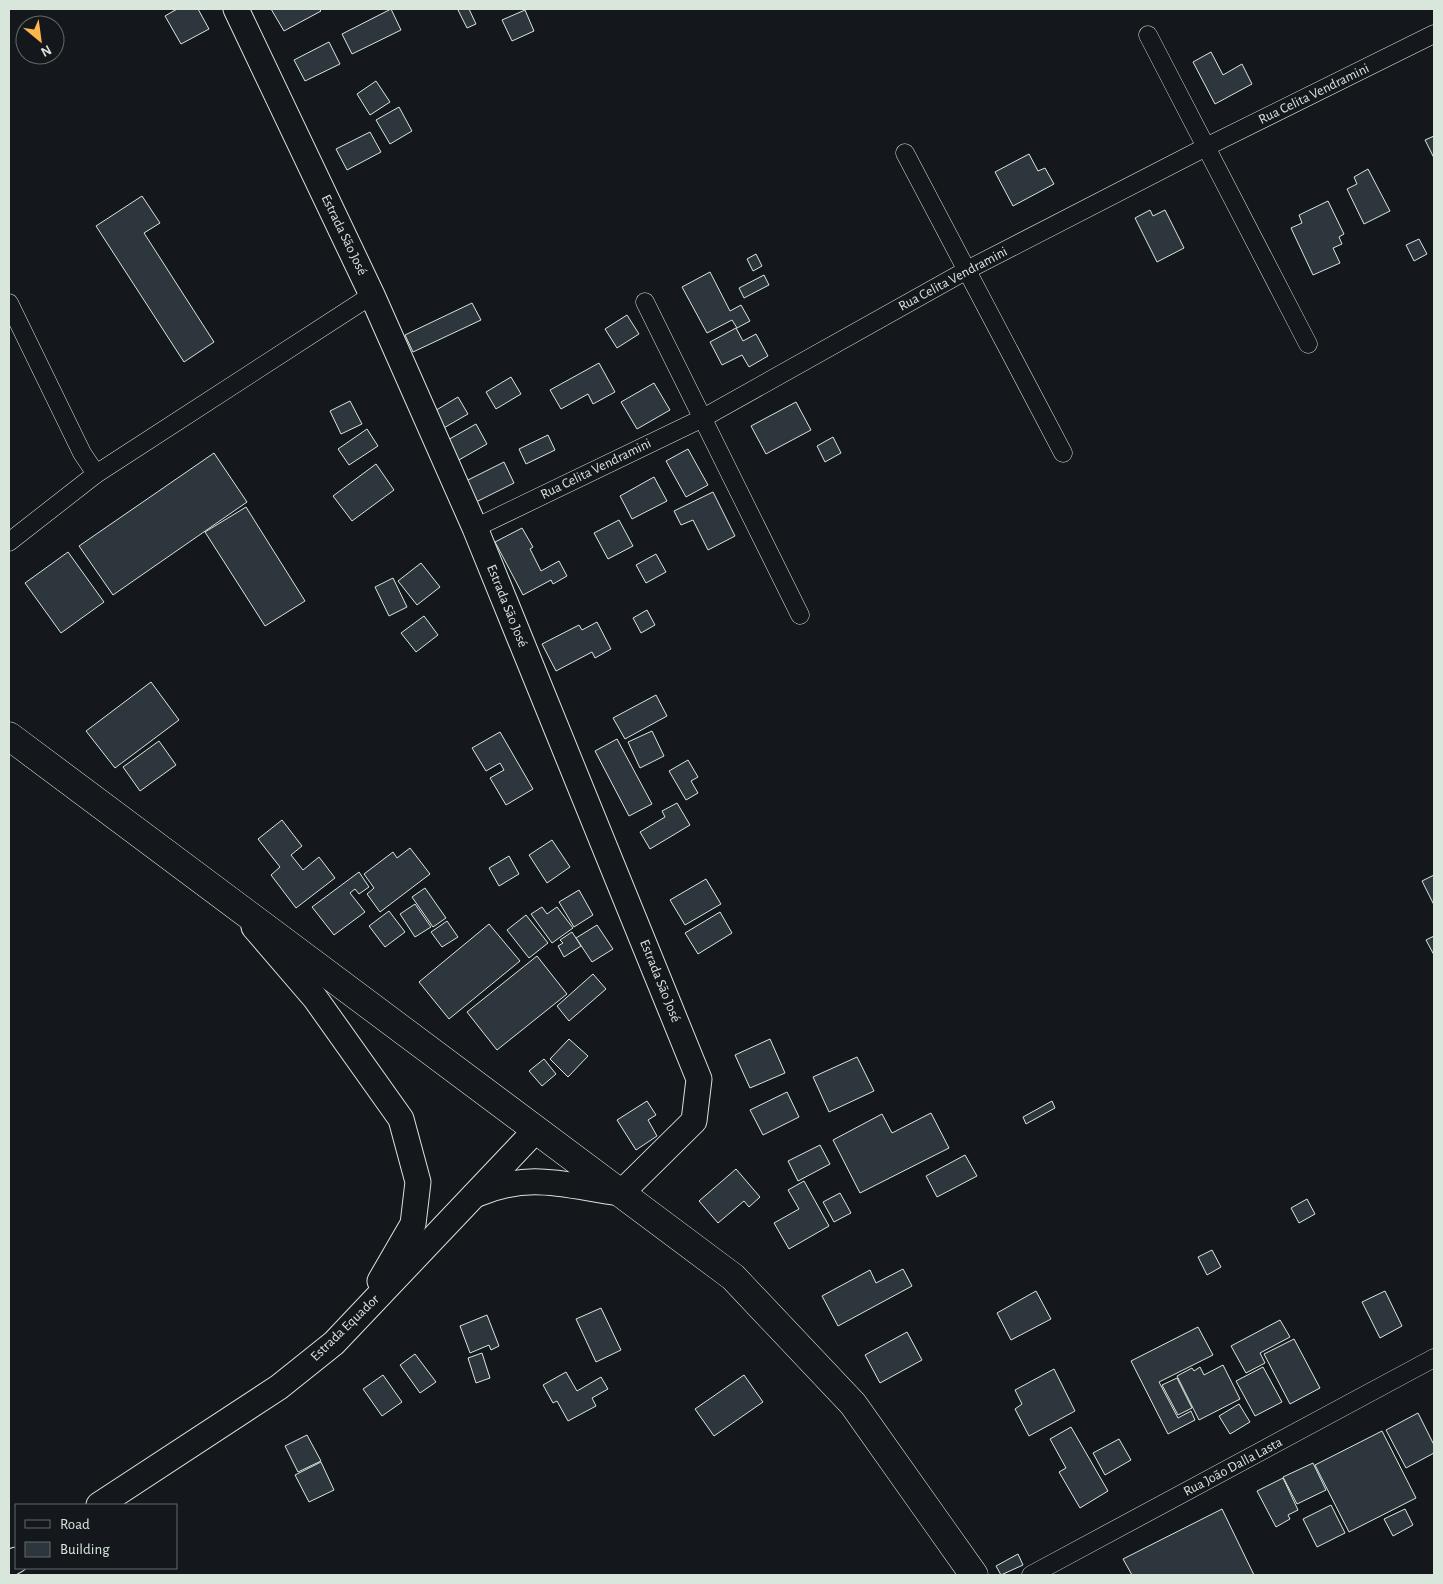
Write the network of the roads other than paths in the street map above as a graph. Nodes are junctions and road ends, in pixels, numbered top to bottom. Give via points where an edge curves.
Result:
1 (236, 9) edge
2 (1434, 34) edge
3 (1148, 35) dead end
4 (1206, 148) junction
5 (905, 153) dead end
6 (967, 270) junction
7 (372, 295) junction
8 (645, 302) dead end
9 (9, 303) edge
10 (1308, 344) dead end
11 (703, 418) junction
12 (1063, 453) dead end
13 (96, 474) junction
14 (475, 528) junction
15 (9, 542) edge
16 (800, 615) dead end
17 (9, 736) edge
18 (239, 909) junction
19 (535, 1131) junction
20 (621, 1193) junction
21 (477, 1194) junction
22 (334, 1343) junction
23 (1434, 1358) edge
24 (101, 1504) edge
25 (974, 1575) edge
26 (1031, 1575) edge

1 - 7 street, Estrada São José
2 - 4 street, Rua Celita Vendramini
3 - 4 street
4 - 6 street, Rua Celita Vendramini
4 - 10 street
5 - 6 street
6 - 11 street, Rua Celita Vendramini
6 - 12 street
7 - 13 street
7 - 14 street, Estrada São José
8 - 11 street
9 - 13 street via 82,453
11 - 14 street, Rua Celita Vendramini
11 - 16 street
13 - 15 street
14 - 20 street, Estrada São José via 700,1079 694,1121
17 - 18 main road
18 - 19 main road
18 - 22 street via 315,998 400,1119 418,1182 413,1224 381,1280
19 - 20 main road
19 - 21 street, Estrada Equador
20 - 21 street via 542,1181 513,1182
20 - 25 main road via 733,1277 853,1404
21 - 22 street, Estrada Equador
22 - 24 street, Estrada Equador via 279,1387
23 - 26 street, Rua João Dalla Lasta

